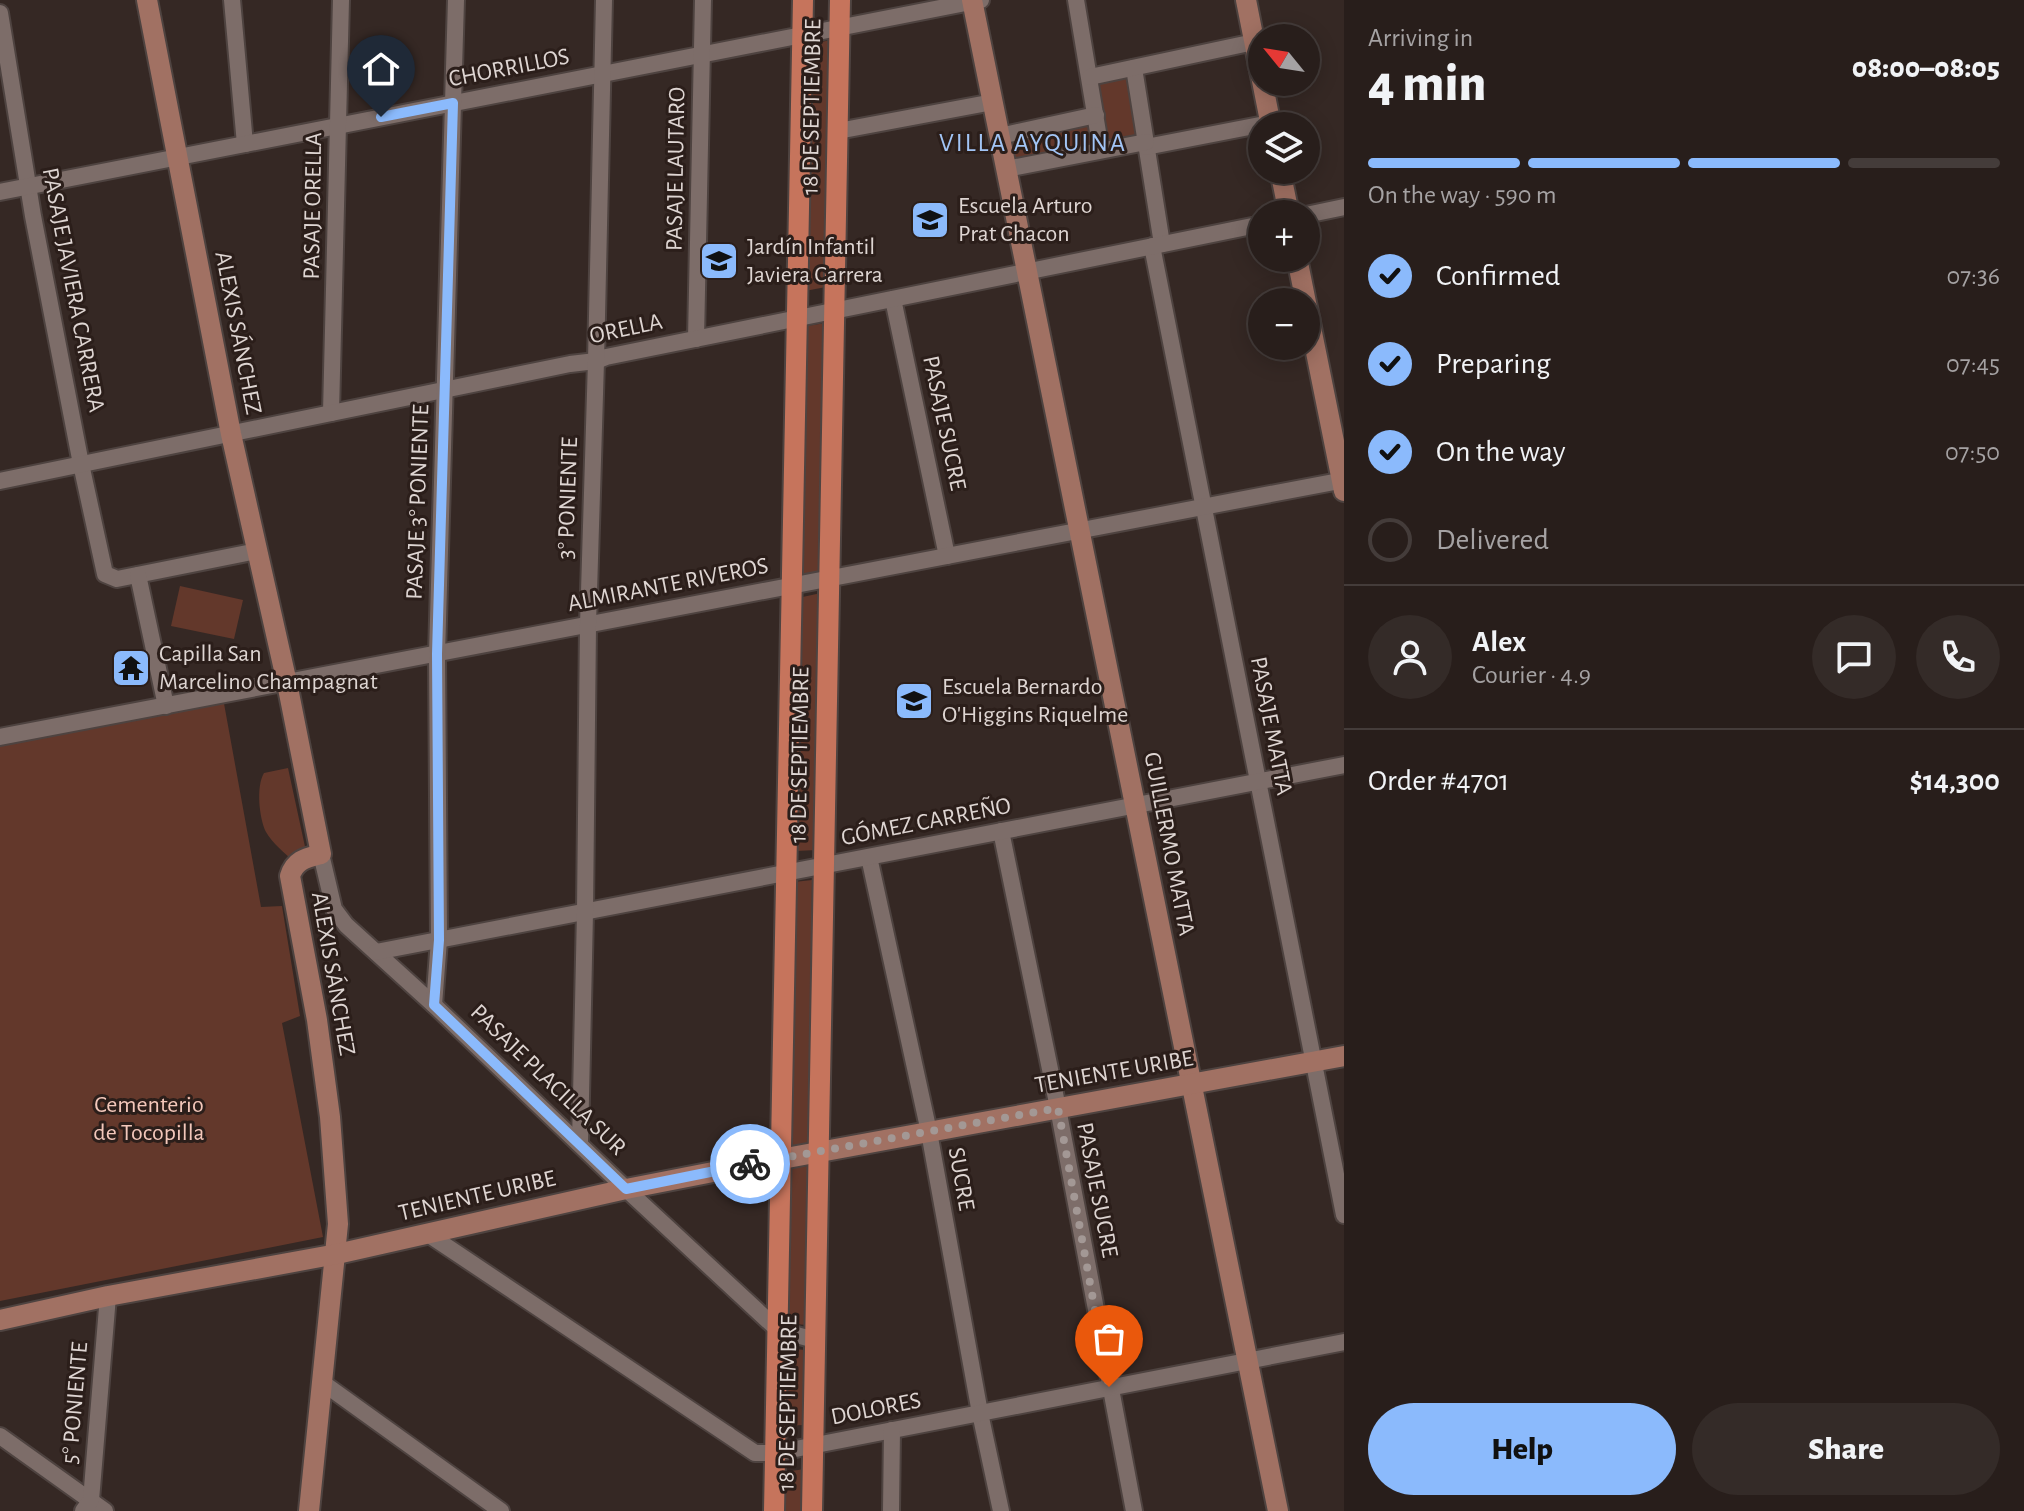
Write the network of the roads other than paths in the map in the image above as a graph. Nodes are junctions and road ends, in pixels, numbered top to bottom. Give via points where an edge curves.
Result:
1 (147, 0) edge
2 (232, 0) edge
3 (341, 0) edge
4 (456, 0) edge
5 (604, 0) edge
6 (703, 0) edge
7 (803, 0) edge
8 (840, 0) edge
9 (1076, 0) edge
10 (1246, 0) edge
11 (975, 1) edge
12 (0, 13) edge
13 (1251, 24) edge
14 (840, 28) junction
15 (802, 35) junction
16 (1248, 43) edge
17 (702, 54) junction
18 (1134, 68) junction
19 (602, 75) junction
20 (1090, 77) junction
21 (993, 102) junction
22 (453, 103) junction
23 (1096, 115) junction
24 (339, 126) junction
25 (1248, 128) edge
26 (838, 131) junction
27 (1000, 136) junction
28 (245, 144) junction
29 (1146, 144) junction
30 (1101, 150) junction
31 (178, 157) junction
32 (1006, 169) junction
33 (28, 187) junction
34 (0, 192) edge
35 (1344, 207) edge
36 (1320, 212) edge
37 (1248, 227) edge
38 (1157, 245) junction
39 (1027, 271) junction
40 (1300, 272) edge
41 (893, 299) junction
42 (835, 311) junction
43 (797, 318) junction
44 (696, 339) junction
45 (596, 361) junction
46 (446, 390) junction
47 (331, 413) junction
48 (231, 434) junction
49 (81, 464) junction
50 (0, 481) edge
51 (1343, 484) edge
52 (1204, 507) junction
53 (1080, 531) junction
54 (257, 551) junction
55 (947, 556) junction
56 (138, 575) junction
57 (828, 579) junction
58 (791, 586) junction
59 (588, 625) junction
60 (437, 654) junction
61 (287, 683) junction
62 (166, 706) junction
63 (0, 737) edge
64 (1344, 765) edge
65 (1258, 782) junction
66 (1135, 806) junction
67 (1001, 831) junction
68 (321, 854) junction
69 (869, 857) junction
70 (824, 866) junction
71 (787, 873) junction
72 (585, 912) junction
73 (439, 940) junction
74 (376, 952) junction
75 (434, 1005) junction
76 (1344, 1056) edge
77 (1314, 1062) junction
78 (1191, 1084) junction
79 (1058, 1108) junction
80 (929, 1132) junction
81 (580, 1143) junction
82 (818, 1152) junction
83 (781, 1158) junction
84 (626, 1189) junction
85 (1344, 1215) edge
86 (428, 1234) junction
87 (337, 1254) junction
88 (108, 1296) junction
89 (0, 1320) edge
90 (778, 1330) junction
91 (815, 1340) junction
92 (1344, 1342) edge
93 (1247, 1360) junction
94 (323, 1383) junction
95 (1109, 1387) junction
96 (980, 1413) junction
97 (892, 1430) junction
98 (0, 1436) edge
99 (814, 1445) junction
100 (775, 1453) junction
101 (87, 1506) edge
102 (105, 1511) edge
103 (309, 1511) edge
104 (501, 1511) edge
105 (774, 1511) edge
106 (812, 1511) edge
107 (891, 1511) edge
108 (1001, 1511) edge
109 (1134, 1511) edge
110 (1278, 1511) edge

1 - 31 street, ALEXIS SÁNCHEZ
2 - 28 street
3 - 24 street, PASAJE ORELLA
4 - 22 street, PASAJE 3° PONIENTE
5 - 19 street, 3° PONIENTE
6 - 17 street, PASAJE LAUTARO
7 - 15 main road, 18 DE SEPTIEMBRE
8 - 14 main road, 18 DE SEPTIEMBRE
9 - 20 street
10 - 13 street
11 - 14 street, CHORRILLOS
11 - 21 street, GUILLERMO MATTA
12 - 33 street, PASAJE JAVIERA CARRERA
14 - 15 street, CHORRILLOS
14 - 26 main road, 18 DE SEPTIEMBRE
15 - 17 street, CHORRILLOS
15 - 43 main road, 18 DE SEPTIEMBRE
16 - 18 street
17 - 19 street, CHORRILLOS
17 - 44 street, PASAJE LAUTARO
18 - 20 street
18 - 29 street, PASAJE MATTA
19 - 22 street, CHORRILLOS
19 - 45 street, 3° PONIENTE
20 - 23 street
21 - 26 street
21 - 27 street, GUILLERMO MATTA
22 - 24 street, CHORRILLOS
22 - 46 street, PASAJE 3° PONIENTE
23 - 27 street
23 - 30 street
24 - 28 street, CHORRILLOS
24 - 47 street, PASAJE ORELLA
25 - 29 street
26 - 42 main road, 18 DE SEPTIEMBRE
27 - 32 street, GUILLERMO MATTA
28 - 31 street, CHORRILLOS
29 - 30 street
29 - 38 street, PASAJE MATTA
30 - 32 street
31 - 33 street, CHORRILLOS
31 - 48 street, ALEXIS SÁNCHEZ
32 - 39 street, GUILLERMO MATTA
33 - 34 street, CHORRILLOS
33 - 49 street, PASAJE JAVIERA CARRERA
35 - 36 street
37 - 38 street, ORELLA
38 - 39 street, ORELLA
38 - 52 street, PASAJE MATTA
39 - 41 street, ORELLA
39 - 53 street, GUILLERMO MATTA
40 - 51 street
41 - 42 street, ORELLA
41 - 55 street, PASAJE SUCRE
42 - 43 street, ORELLA
42 - 57 main road, 18 DE SEPTIEMBRE
43 - 44 street, ORELLA
43 - 58 main road, 18 DE SEPTIEMBRE
44 - 45 street, ORELLA
45 - 46 street, ORELLA
45 - 59 street, 3° PONIENTE
46 - 47 street, ORELLA
46 - 60 street, PASAJE 3° PONIENTE
47 - 48 street, ORELLA
48 - 49 street, ORELLA
48 - 54 street, ALEXIS SÁNCHEZ
49 - 50 street, ORELLA
49 - 56 street, PASAJE JAVIERA CARRERA via 105,574 117,579
51 - 52 street, ALMIRANTE RIVEROS
52 - 53 street, ALMIRANTE RIVEROS
52 - 65 street, PASAJE MATTA
53 - 55 street, ALMIRANTE RIVEROS
53 - 66 street, GUILLERMO MATTA
54 - 56 street
54 - 61 street, ALEXIS SÁNCHEZ
55 - 57 street, ALMIRANTE RIVEROS
56 - 62 street
57 - 58 street, ALMIRANTE RIVEROS
57 - 70 main road, 18 DE SEPTIEMBRE
58 - 59 street, ALMIRANTE RIVEROS
58 - 71 main road, 18 DE SEPTIEMBRE
59 - 60 street, ALMIRANTE RIVEROS
59 - 72 street, 3° PONIENTE
60 - 61 street, ALMIRANTE RIVEROS
60 - 73 street, PASAJE 3° PONIENTE
61 - 62 street, ALMIRANTE RIVEROS
61 - 68 street, ALEXIS SÁNCHEZ
62 - 63 street, ALMIRANTE RIVEROS
64 - 65 street, GÓMEZ CARREÑO
65 - 66 street, GÓMEZ CARREÑO
65 - 77 street, PASAJE MATTA
66 - 67 street, GÓMEZ CARREÑO
66 - 78 street, GUILLERMO MATTA
67 - 69 street, GÓMEZ CARREÑO
67 - 79 street, PASAJE SUCRE
68 - 74 street, PASAJE PLACILLA SUR via 334,909
68 - 87 street, ALEXIS SÁNCHEZ via 303,859 290,876 330,1117
69 - 70 street, GÓMEZ CARREÑO
69 - 80 street, SUCRE
70 - 71 street, GÓMEZ CARREÑO
70 - 82 main road, 18 DE SEPTIEMBRE
71 - 72 street, GÓMEZ CARREÑO
71 - 83 main road, 18 DE SEPTIEMBRE
72 - 73 street, GÓMEZ CARREÑO
72 - 81 street, 3° PONIENTE
73 - 74 street, GÓMEZ CARREÑO
73 - 75 street, PASAJE 3° PONIENTE
74 - 75 street, PASAJE PLACILLA SUR
75 - 81 street, PASAJE PLACILLA SUR
76 - 77 street, TENIENTE URIBE
77 - 78 street, TENIENTE URIBE
77 - 85 street, PASAJE MATTA
78 - 79 street, TENIENTE URIBE
78 - 93 street, GUILLERMO MATTA
79 - 80 street, TENIENTE URIBE
79 - 95 street, PASAJE SUCRE
80 - 82 street, TENIENTE URIBE
80 - 96 street, SUCRE
81 - 84 street, PASAJE PLACILLA SUR
82 - 83 street, TENIENTE URIBE
82 - 91 main road, 18 DE SEPTIEMBRE
83 - 84 street, TENIENTE URIBE
83 - 90 main road, 18 DE SEPTIEMBRE
84 - 86 street, TENIENTE URIBE
84 - 90 street, PASAJE PLACILLA SUR
86 - 87 street, TENIENTE URIBE
86 - 100 street, DOLORES via 755,1453
87 - 88 street, TENIENTE URIBE
87 - 94 street, ALEXIS SÁNCHEZ
88 - 89 street, TENIENTE URIBE
88 - 101 street, 5° PONIENTE
90 - 91 street, PASAJE PLACILLA SUR
90 - 100 main road, 18 DE SEPTIEMBRE
91 - 99 main road, 18 DE SEPTIEMBRE
92 - 93 street, DOLORES
93 - 95 street, DOLORES
93 - 110 street, GUILLERMO MATTA
94 - 103 street, ALEXIS SÁNCHEZ
94 - 104 street
95 - 96 street, DOLORES
95 - 109 street, PASAJE SUCRE
96 - 97 street, DOLORES
96 - 108 street, SUCRE
97 - 99 street, DOLORES
97 - 107 street
98 - 101 street
99 - 100 street, DOLORES
99 - 106 main road, 18 DE SEPTIEMBRE
100 - 105 main road, 18 DE SEPTIEMBRE
101 - 102 street

